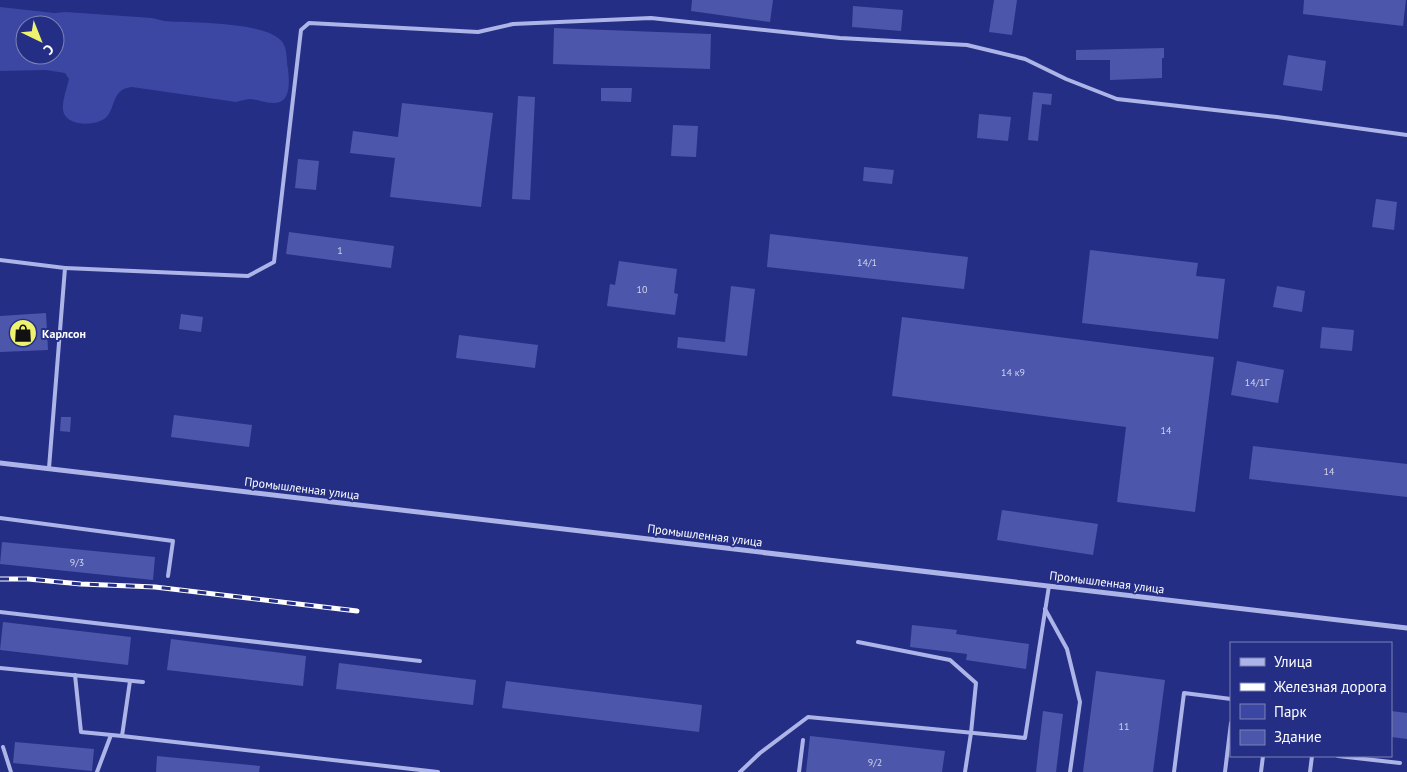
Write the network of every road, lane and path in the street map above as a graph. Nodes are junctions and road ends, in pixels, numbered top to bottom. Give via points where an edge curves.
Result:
1 (1407, 136) edge
2 (0, 260) edge
3 (65, 268) junction
4 (0, 462) edge
5 (49, 468) junction
6 (0, 518) edge
7 (168, 576) dead end
8 (1049, 586) junction
9 (1045, 609) junction
10 (0, 612) edge
11 (1407, 628) edge
12 (858, 642) dead end
13 (420, 661) dead end
14 (0, 668) edge
15 (75, 675) junction
16 (130, 681) junction
17 (143, 682) dead end
18 (1230, 698) edge
19 (1230, 731) edge
20 (971, 732) junction
21 (111, 735) junction
22 (122, 736) junction
23 (803, 740) dead end
24 (3, 747) dead end
25 (1263, 757) edge
26 (1312, 757) edge
27 (1347, 757) edge
28 (1400, 763) dead end
29 (11, 772) edge
30 (97, 772) edge
31 (438, 772) edge
32 (740, 772) edge
33 (799, 772) edge
34 (965, 772) edge
35 (1070, 772) edge
36 (1174, 772) edge
37 (1225, 772) edge
38 (1261, 772) edge
39 (1310, 772) edge

1 - 3 lane via 1118,99 1025,59 967,45 840,38 651,18 513,24 478,32 309,23 301,30 274,262 248,276
2 - 3 lane
3 - 5 lane
4 - 5 street, Промышленная улица
5 - 8 street, Промышленная улица
6 - 7 lane via 173,541
8 - 9 lane
8 - 11 street, Промышленная улица
9 - 20 lane via 1025,738
9 - 35 lane via 1067,649 1080,702
10 - 13 lane
12 - 20 lane via 950,660 976,683
14 - 15 lane
15 - 16 lane
15 - 21 lane via 81,732
16 - 17 lane
16 - 22 lane
18 - 36 lane via 1184,693
19 - 37 lane
20 - 32 lane via 808,716
20 - 34 lane
21 - 22 lane
21 - 30 lane
22 - 31 lane
23 - 33 lane
24 - 29 lane
25 - 38 lane
26 - 39 lane
27 - 28 lane

